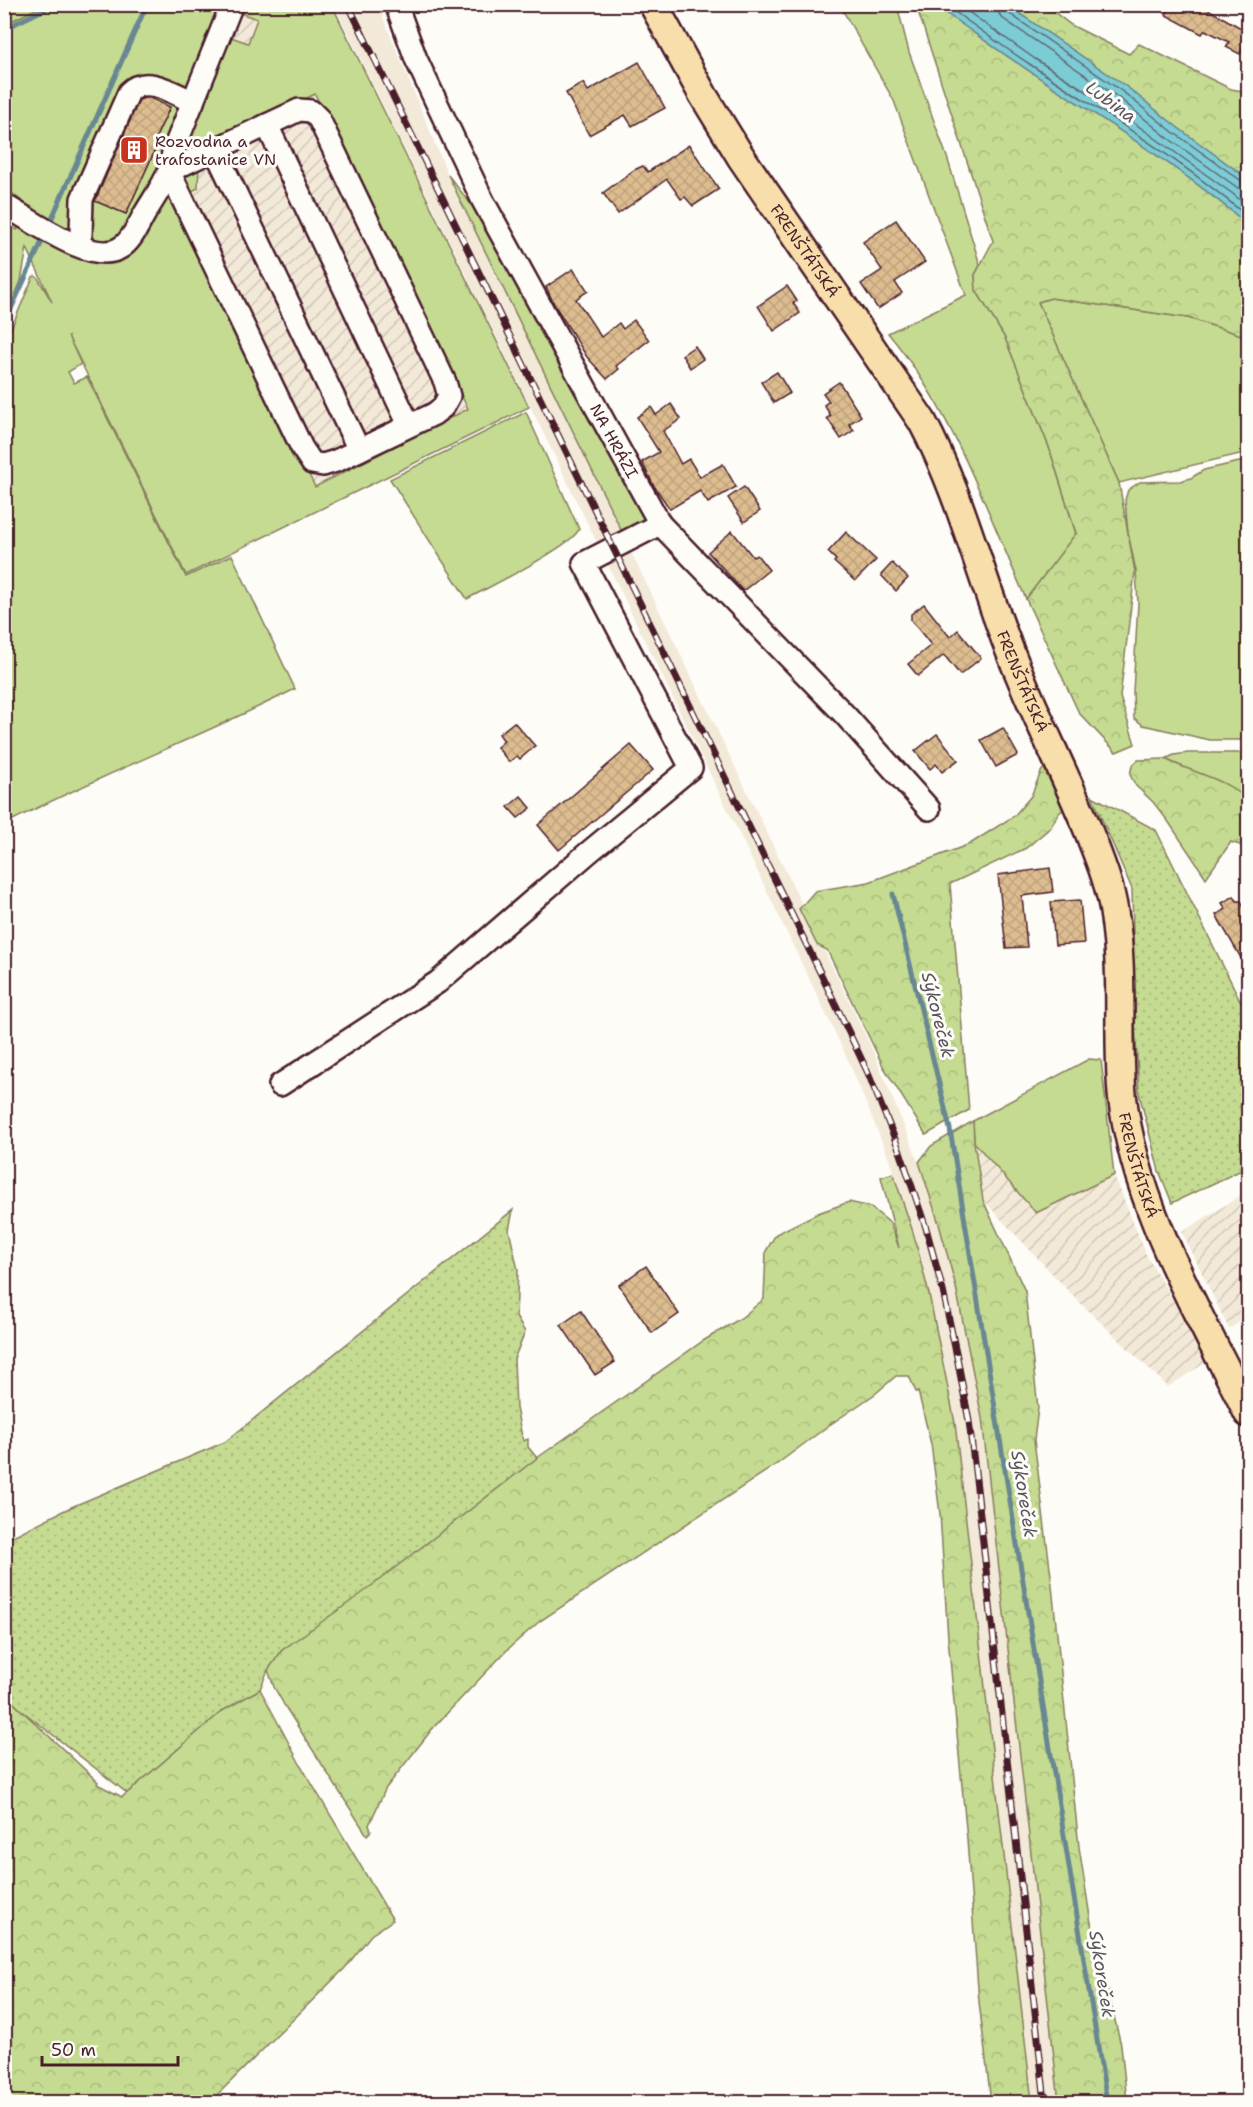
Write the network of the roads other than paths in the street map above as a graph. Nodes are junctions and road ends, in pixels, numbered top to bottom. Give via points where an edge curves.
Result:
1 (232, 4) edge
2 (396, 4) edge
3 (653, 4) edge
4 (193, 102) junction
5 (267, 125) junction
6 (215, 150) junction
7 (169, 171) junction
8 (4, 205) edge
9 (76, 244) junction
10 (409, 425) junction
11 (359, 450) junction
12 (660, 524) junction
13 (929, 809) dead end
14 (280, 1085) dead end
15 (1248, 1413) edge

1 - 4 street
2 - 12 street, NA HRÁZI via 416,59 483,201
3 - 15 main road, FRENŠTÁTSKÁ via 741,157 867,338 931,438 946,471 994,610 1111,894 1119,973 1124,1114 1139,1173 1165,1244
4 - 7 street
4 - 9 street via 152,85 136,86 129,92 82,199 81,234
5 - 6 street
5 - 10 street
5 - 10 street via 299,110 311,111 319,119 440,372 449,396 443,407
6 - 7 street
6 - 11 street
7 - 9 street via 132,237 121,248 98,253
7 - 11 street via 312,463 323,465
8 - 9 street
10 - 11 street
12 - 13 street, NA HRÁZI via 845,715
12 - 14 street via 584,563 691,768 438,982

